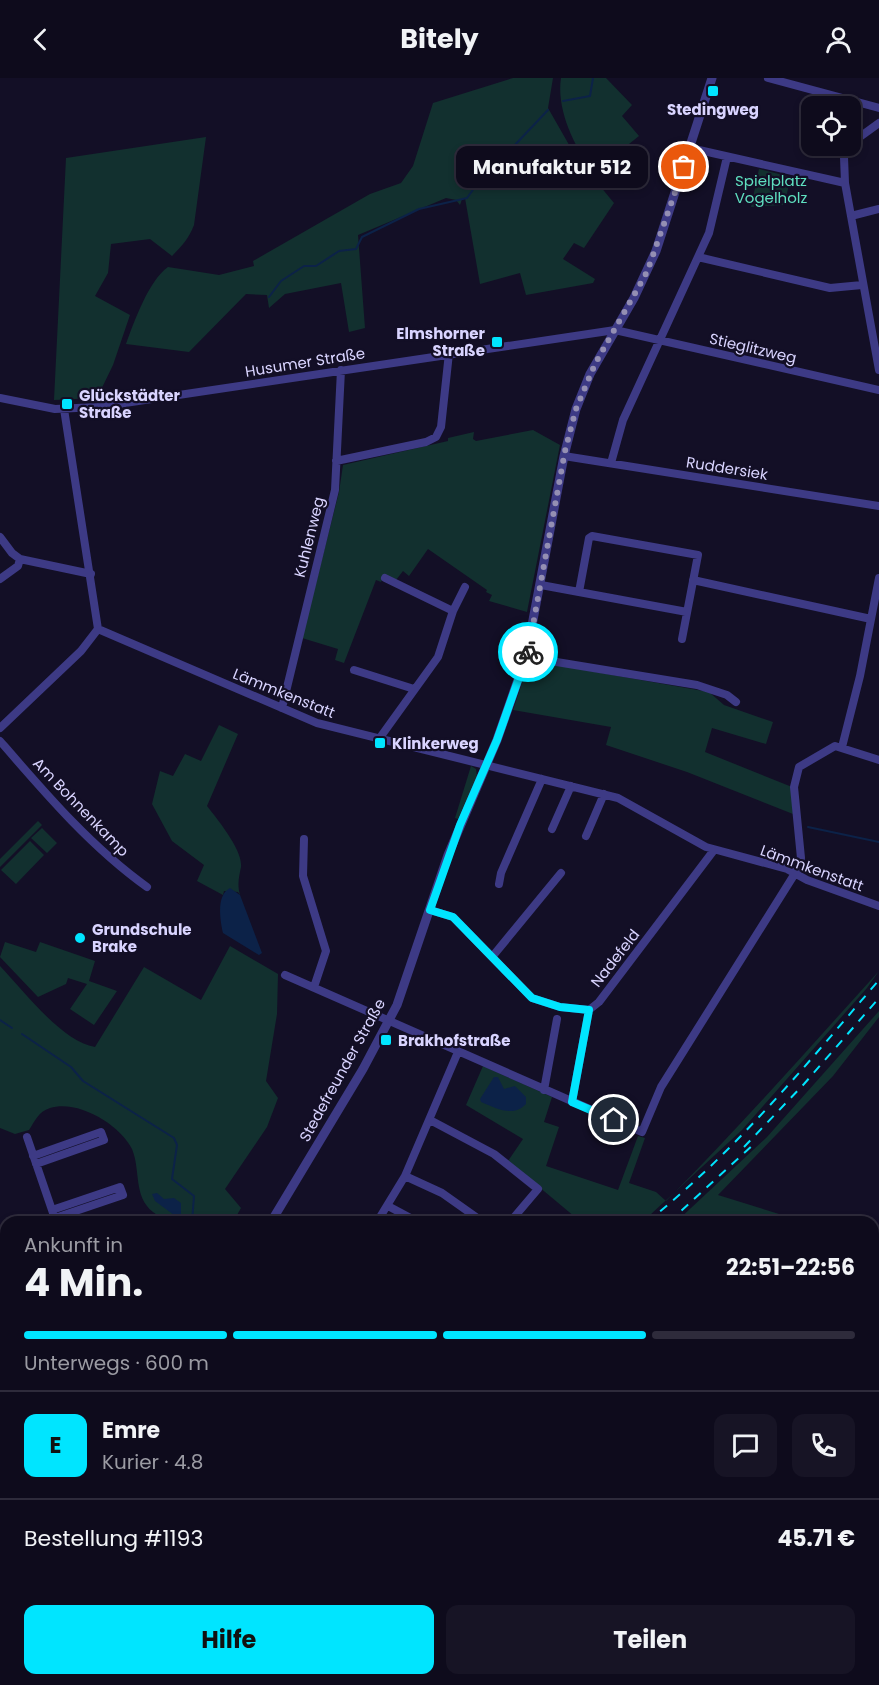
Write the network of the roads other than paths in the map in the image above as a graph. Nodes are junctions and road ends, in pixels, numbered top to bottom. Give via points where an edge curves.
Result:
1 (712, 78) edge
2 (768, 78) edge
3 (879, 108) edge
4 (879, 123) edge
5 (861, 137) edge
6 (690, 148) junction
7 (845, 156) edge
8 (727, 157) junction
9 (845, 183) junction
10 (879, 209) edge
11 (851, 216) junction
12 (698, 257) junction
13 (862, 285) junction
14 (618, 330) junction
15 (660, 340) junction
16 (449, 353) junction
17 (341, 370) junction
18 (879, 370) edge
19 (879, 390) edge
20 (0, 398) edge
21 (64, 409) junction
22 (568, 457) junction
23 (336, 461) junction
24 (611, 464) junction
25 (879, 506) edge
26 (0, 537) edge
27 (20, 559) junction
28 (91, 574) junction
29 (385, 578) dead end
30 (879, 578) edge
31 (0, 579) edge
32 (693, 580) junction
33 (544, 585) junction
34 (465, 586) dead end
35 (579, 592) junction
36 (453, 611) junction
37 (687, 612) junction
38 (871, 619) junction
39 (98, 629) junction
40 (682, 639) dead end
41 (530, 658) junction
42 (354, 670) dead end
43 (414, 689) junction
44 (736, 702) dead end
45 (282, 708) junction
46 (0, 728) edge
47 (379, 739) junction
48 (0, 741) edge
49 (839, 746) junction
50 (879, 760) edge
51 (487, 766) junction
52 (542, 779) junction
53 (571, 786) junction
54 (604, 794) junction
55 (552, 829) dead end
56 (586, 836) dead end
57 (304, 839) dead end
58 (714, 850) junction
59 (561, 873) dead end
60 (794, 873) junction
61 (499, 884) dead end
62 (147, 887) dead end
63 (879, 906) edge
64 (430, 910) junction
65 (492, 957) junction
66 (285, 975) dead end
67 (314, 987) junction
68 (589, 1010) junction
69 (557, 1019) dead end
70 (390, 1021) junction
71 (458, 1052) junction
72 (544, 1090) junction
73 (572, 1102) junction
74 (430, 1120) junction
75 (27, 1137) dead end
76 (34, 1160) junction
77 (405, 1176) junction
78 (388, 1206) junction
79 (55, 1216) edge
80 (57, 1216) edge
81 (58, 1216) edge
82 (275, 1216) edge
83 (381, 1216) edge
84 (407, 1216) edge
85 (475, 1216) edge
86 (515, 1216) edge

1 - 6 street, Stedefreunder Straße
2 - 3 street
4 - 5 street
6 - 8 street
6 - 14 street, Stedefreunder Straße via 656,251
7 - 9 street
8 - 9 street
8 - 12 street via 714,217
9 - 11 street
10 - 11 street
11 - 13 street
12 - 13 street via 830,288
12 - 15 street
13 - 18 street
14 - 15 street, Stieglitzweg
14 - 16 street, Husumer Straße
14 - 22 street, Stedefreunder Straße via 584,387
15 - 19 street, Stieglitzweg
15 - 24 street via 618,432
16 - 17 street, Husumer Straße
16 - 23 street via 441,428 436,437
17 - 21 street, Husumer Straße
17 - 23 street, Kuhlenweg
20 - 21 street, Husumer Straße
21 - 28 street
22 - 24 street, Ruddersiek
22 - 33 street, Stedefreunder Straße
23 - 45 street, Kuhlenweg via 332,502
24 - 25 street, Ruddersiek
26 - 27 street
27 - 28 street
27 - 31 street via 18,567
28 - 39 street
29 - 36 street
30 - 38 street
32 - 35 street via 698,555 592,536
32 - 37 street
32 - 38 street
33 - 35 street
33 - 41 street, Stedefreunder Straße
34 - 36 street
35 - 37 street
36 - 43 street via 438,657
37 - 40 street
38 - 49 street via 860,676
39 - 45 street, Lämmkenstatt
39 - 46 street via 81,651
41 - 44 street via 697,685 727,694
41 - 51 street, Stedefreunder Straße
42 - 43 street
43 - 47 street
45 - 47 street, Lämmkenstatt via 324,725
47 - 51 street, Lämmkenstatt
48 - 62 street, Am Bohnenkamp via 98,846
49 - 50 street
49 - 60 street via 799,767 794,786 801,858
51 - 52 street, Lämmkenstatt
51 - 64 street, Stedefreunder Straße via 460,825
52 - 53 street, Lämmkenstatt
52 - 61 street
53 - 54 street, Lämmkenstatt
53 - 55 street
54 - 56 street
54 - 58 street, Lämmkenstatt via 630,802
57 - 67 street via 303,876 326,951
58 - 60 street, Lämmkenstatt
58 - 68 street, Nadefeld
59 - 65 street
60 - 63 street, Lämmkenstatt
60 - 73 street via 661,1087 642,1132
64 - 65 street via 453,917
64 - 70 street, Stedefreunder Straße
65 - 68 street via 532,998 560,1007
66 - 67 street
67 - 70 street
68 - 73 street
69 - 72 street
70 - 71 street
70 - 82 street, Stedefreunder Straße
71 - 72 street
71 - 74 street
72 - 73 street
74 - 77 street
74 - 86 street via 494,1154 538,1189
75 - 76 street
76 - 76 street via 101,1132 104,1140
76 - 79 street
77 - 78 street
77 - 85 street via 442,1193
78 - 83 street
78 - 84 street
80 - 81 street via 120,1187 123,1195

